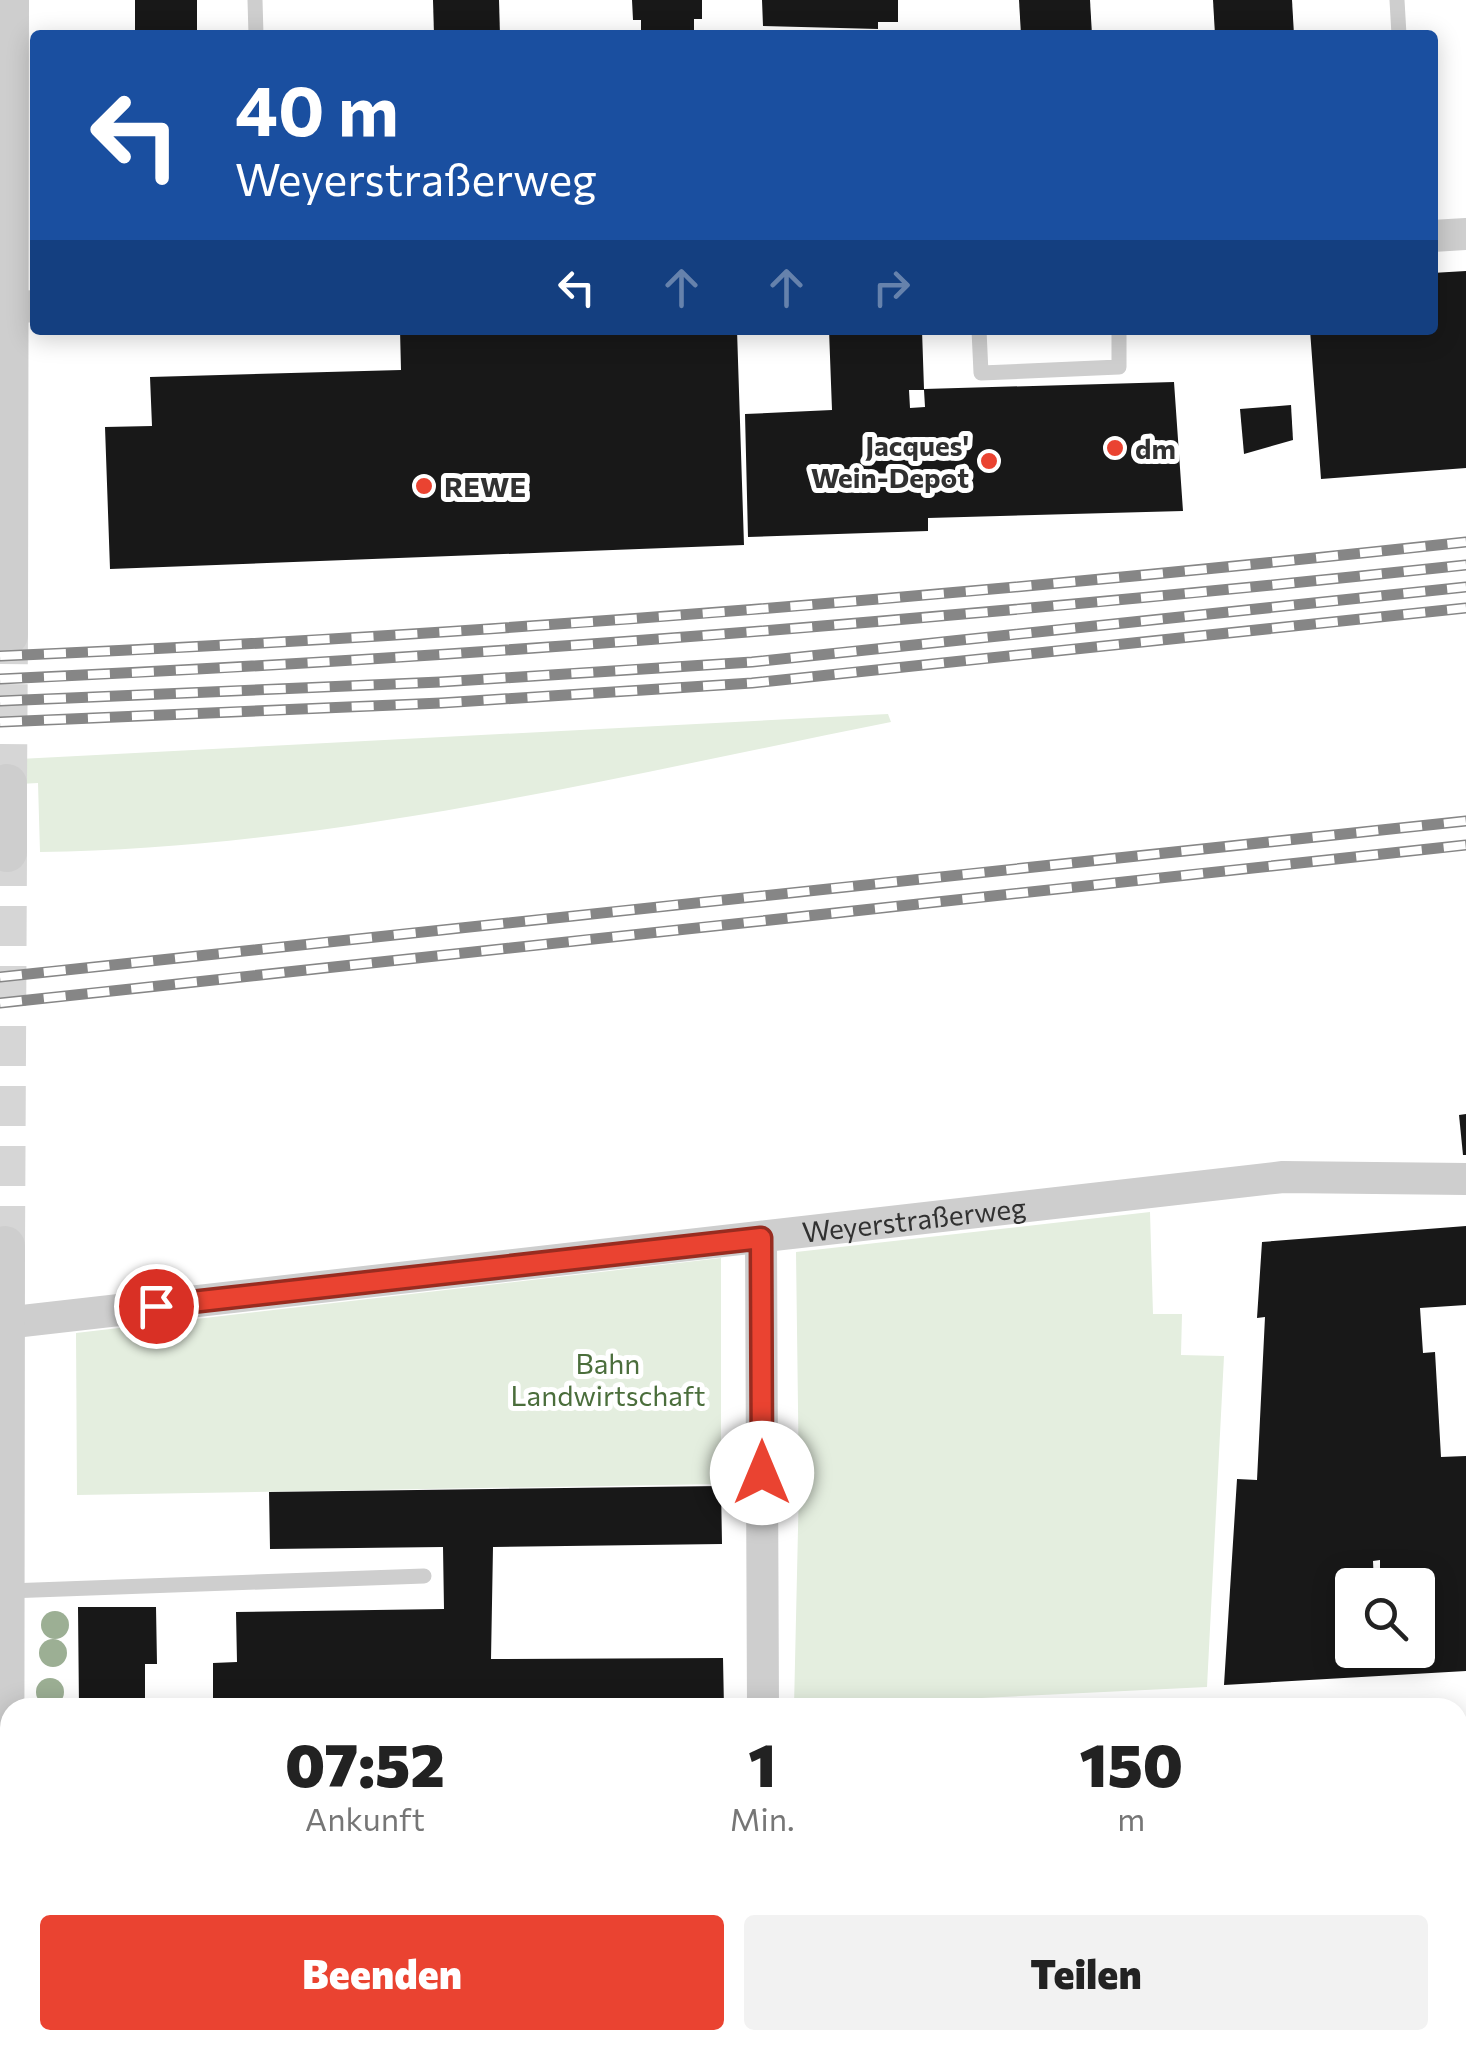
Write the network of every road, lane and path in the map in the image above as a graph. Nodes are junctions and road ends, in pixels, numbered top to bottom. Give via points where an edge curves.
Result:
1 (10, 0) edge
2 (256, 0) edge
3 (1397, 0) edge
4 (256, 30) edge
5 (1400, 30) edge
6 (5, 86) edge
7 (1466, 234) edge
8 (1438, 236) edge
9 (15, 308) edge
10 (979, 335) edge
11 (1119, 335) edge
12 (8, 635) dead end
13 (8, 784) dead end
14 (7, 852) dead end
15 (1466, 1179) edge
16 (761, 1238) junction
17 (5, 1246) dead end
18 (4, 1323) junction
19 (424, 1576) dead end
20 (4, 1591) junction
21 (3, 1698) edge
22 (764, 1698) edge

1 - 6 street
2 - 4 lane
3 - 5 lane
6 - 9 street
7 - 8 street
9 - 12 street
10 - 11 lane via 981,373 1119,367
13 - 14 street
15 - 16 street, Weyerstraßerweg via 1284,1177
16 - 18 street, Weyerstraßerweg
16 - 22 street
17 - 18 street
18 - 20 street
19 - 20 lane
20 - 21 street

